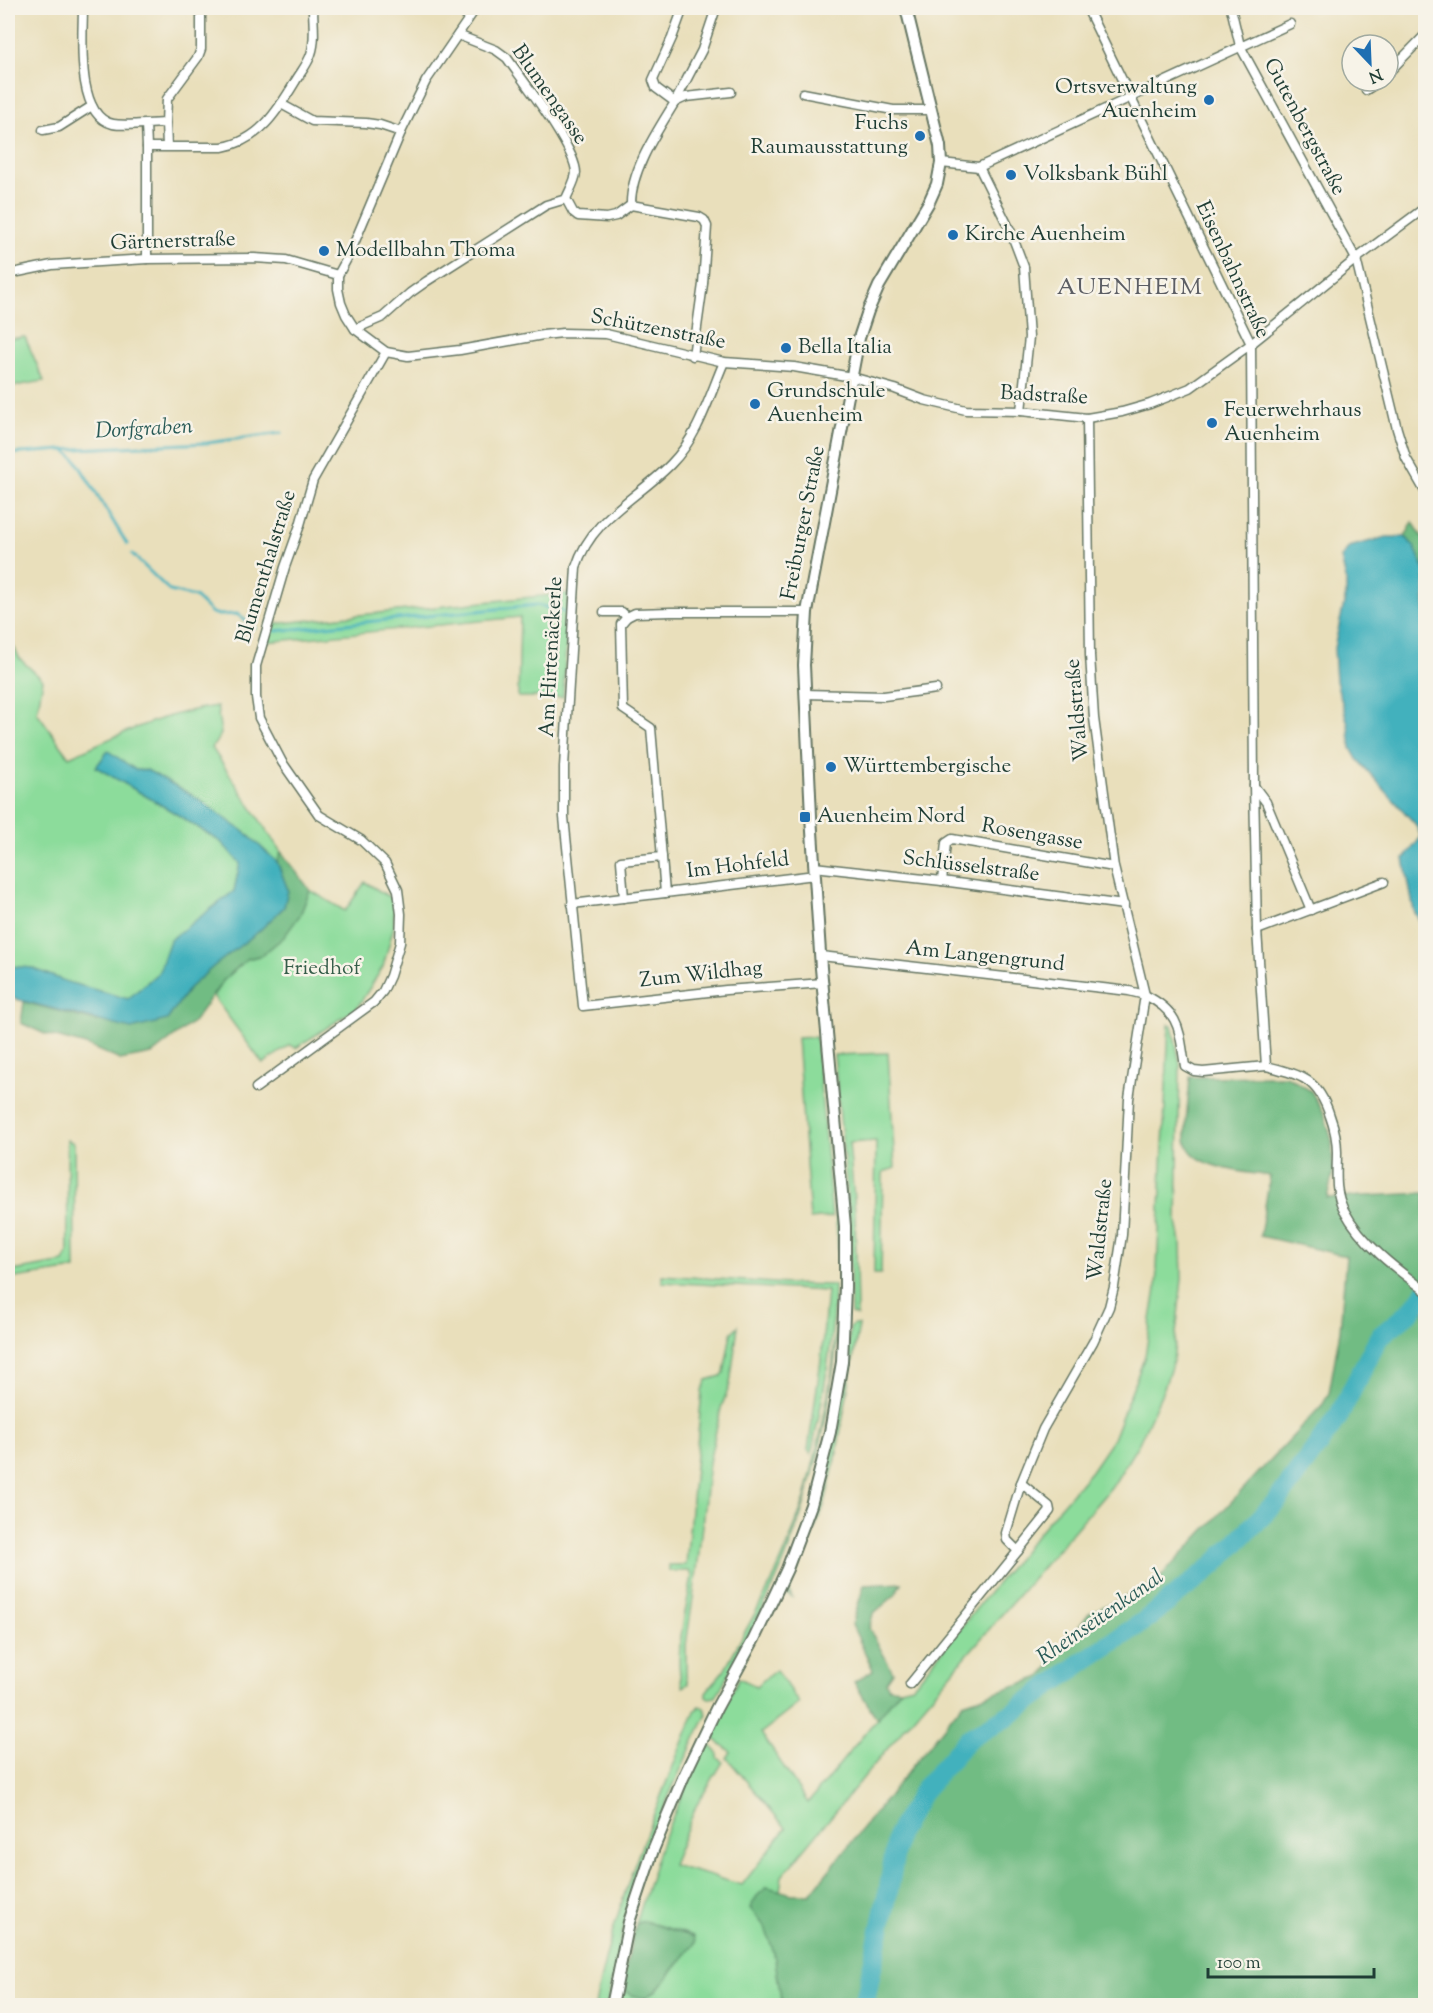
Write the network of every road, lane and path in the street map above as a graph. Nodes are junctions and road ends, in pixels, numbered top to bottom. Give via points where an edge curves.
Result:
1 (82, 8) edge
2 (201, 8) edge
3 (313, 8) edge
4 (476, 8) edge
5 (683, 8) edge
6 (716, 8) edge
7 (906, 8) edge
8 (1087, 8) edge
9 (1231, 8) edge
10 (1290, 24) dead end
11 (1425, 34) edge
12 (458, 35) junction
13 (1240, 46) junction
14 (1400, 60) edge
15 (731, 92) dead end
16 (803, 93) dead end
17 (1130, 99) junction
18 (675, 102) junction
19 (281, 104) junction
20 (92, 106) junction
21 (932, 110) junction
22 (166, 123) junction
23 (146, 124) junction
24 (42, 130) dead end
25 (401, 132) junction
26 (167, 146) junction
27 (147, 147) junction
28 (941, 163) junction
29 (979, 167) junction
30 (566, 199) junction
31 (631, 205) junction
32 (1425, 207) edge
33 (147, 259) junction
34 (1356, 259) junction
35 (8, 274) edge
36 (338, 275) junction
37 (355, 329) junction
38 (1251, 344) junction
39 (386, 352) junction
40 (693, 356) junction
41 (724, 363) junction
42 (852, 377) junction
43 (1021, 411) junction
44 (1087, 418) junction
45 (1425, 493) edge
46 (604, 612) dead end
47 (807, 612) junction
48 (627, 617) junction
49 (936, 689) dead end
50 (805, 694) junction
51 (1254, 785) junction
52 (662, 857) junction
53 (1114, 867) junction
54 (815, 871) junction
55 (942, 881) junction
56 (1384, 882) dead end
57 (665, 893) junction
58 (624, 898) junction
59 (572, 904) junction
60 (1124, 905) junction
61 (1311, 910) junction
62 (1257, 930) junction
63 (821, 956) junction
64 (824, 983) junction
65 (1145, 995) junction
66 (583, 1006) joint
67 (1266, 1066) junction
68 (256, 1088) dead end
69 (1424, 1290) edge
70 (1021, 1483) junction
71 (1018, 1551) junction
72 (910, 1684) dead end
73 (612, 2006) edge

1 - 20 street via 83,75
2 - 22 street via 201,49 167,99
3 - 19 street via 311,54
4 - 12 street
5 - 18 street via 652,80 656,88
6 - 18 street via 702,50
7 - 21 street, Freiburger Straße
8 - 17 street, Eisenbahnstraße
9 - 13 street, Gutenbergstraße
10 - 13 street
11 - 14 street
12 - 25 street via 426,81
12 - 30 street, Blumengasse via 507,58 564,141 576,173
13 - 17 street
13 - 34 street, Gutenbergstraße
15 - 18 street
16 - 21 street via 884,109
17 - 29 street
17 - 38 street, Eisenbahnstraße
18 - 31 street via 637,172
19 - 25 street via 312,121 366,123
19 - 26 street via 263,128 234,145
20 - 23 street via 113,124
20 - 24 street via 59,128
21 - 28 street, Freiburger Straße
22 - 23 street
22 - 26 street
23 - 27 street
25 - 36 street
26 - 27 street
27 - 33 street
28 - 29 street
28 - 42 street, Freiburger Straße via 929,202 870,305
29 - 43 street via 1024,267 1029,337
30 - 31 street via 578,216 607,218
30 - 37 street via 546,205 427,281 383,317
31 - 40 street via 699,218 707,226
32 - 34 street, Badstraße
33 - 35 street, Gärtnerstraße via 52,265
33 - 36 street, Gärtnerstraße via 286,260
34 - 38 street, Badstraße
34 - 45 street, Gutenbergstraße via 1397,429 1406,458
36 - 37 street via 340,303
37 - 39 street
38 - 44 street, Badstraße via 1205,378 1169,398
38 - 51 street, Eisenbahnstraße
39 - 40 street, Schützenstraße via 408,356 563,333 606,334
39 - 68 street, Blumenthalstraße via 313,480 256,666 256,697 266,735 319,814 361,840 385,863 400,902 400,943 390,976 374,1002
40 - 41 street, Schützenstraße
41 - 42 street, Schützenstraße via 794,367
41 - 59 street, Am Hirtenäckerle via 691,439 671,464 611,514 581,550 576,567 564,767
42 - 43 street, Badstraße via 966,410
42 - 47 street, Freiburger Straße
43 - 44 street, Badstraße
44 - 53 street, Waldstraße via 1092,702
46 - 48 street via 622,612
47 - 48 street via 647,612
47 - 50 street, Freiburger Straße
48 - 52 street, Im Hohfeld via 621,624 623,709 651,728
49 - 50 street via 884,696
50 - 54 street, Freiburger Straße
51 - 61 street via 1266,802
51 - 62 street, Eisenbahnstraße
52 - 57 street, Im Hohfeld
52 - 58 street, Im Hohfeld via 621,861
53 - 55 street, Rosengasse via 952,840 946,843
53 - 60 street, Waldstraße
54 - 55 street, Schlüsselstraße via 826,867
54 - 57 street, Im Hohfeld
54 - 63 street, Freiburger Straße
55 - 60 street, Schlüsselstraße
56 - 61 street
57 - 58 street, Im Hohfeld
58 - 59 street, Im Hohfeld
59 - 66 street, Am Hirtenäckerle
60 - 65 street, Waldstraße
61 - 62 street
62 - 67 street, Eisenbahnstraße
63 - 64 street, Freiburger Straße
63 - 65 street, Am Langengrund
64 - 66 street, Zum Wildhag
64 - 73 street, Freiburger Straße via 845,1226 842,1362 830,1432 811,1506 787,1569 683,1778 653,1850 629,1922
65 - 67 street via 1172,1013 1185,1066 1203,1072
65 - 70 street, Waldstraße via 1130,1099 1122,1235 1109,1307 1055,1406
67 - 69 street via 1316,1086 1335,1131 1335,1186 1343,1210 1362,1236
70 - 71 street, Waldstraße via 1006,1533 1007,1540
70 - 71 street via 1050,1511
71 - 72 street

